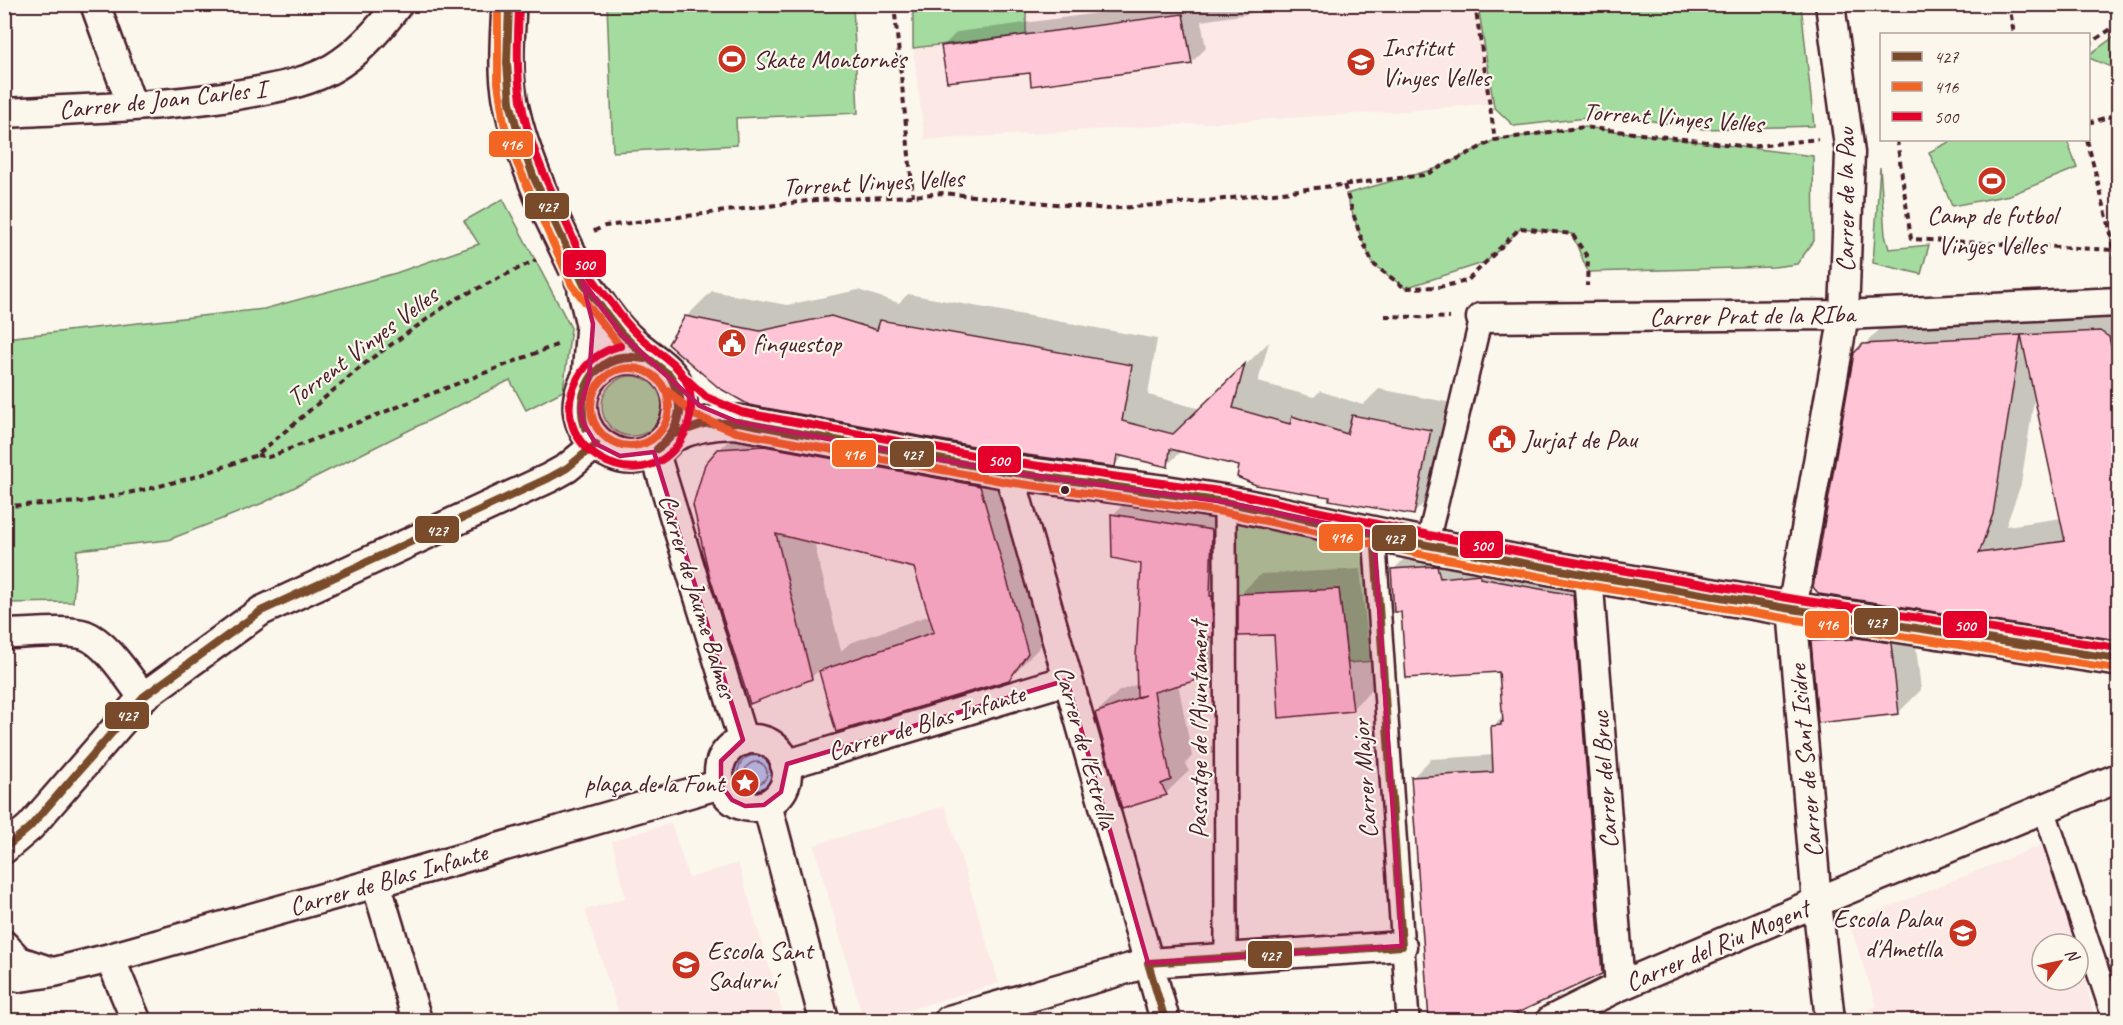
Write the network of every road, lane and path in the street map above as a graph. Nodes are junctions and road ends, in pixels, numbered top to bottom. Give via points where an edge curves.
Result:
1 (95, 4) edge
2 (398, 4) edge
3 (509, 4) edge
4 (894, 4) edge
5 (1475, 4) edge
6 (1830, 4) edge
7 (2009, 4) edge
8 (2118, 24) edge
9 (2014, 33) edge
10 (2090, 44) edge
11 (132, 106) junction
12 (4, 113) edge
13 (2118, 114) edge
14 (2090, 122) edge
15 (1848, 136) junction
16 (1495, 140) junction
17 (1897, 141) edge
18 (2087, 141) edge
19 (1344, 185) junction
20 (913, 196) junction
21 (584, 236) dead end
22 (2113, 250) junction
23 (543, 257) dead end
24 (579, 274) junction
25 (2118, 291) edge
26 (1844, 315) junction
27 (1385, 316) dead end
28 (1585, 317) junction
29 (1481, 318) junction
30 (564, 342) dead end
31 (650, 360) junction
32 (589, 378) junction
33 (674, 382) junction
34 (738, 422) junction
35 (663, 443) junction
36 (597, 444) junction
37 (257, 455) junction
38 (1009, 472) junction
39 (1225, 502) junction
40 (4, 506) edge
41 (1374, 533) junction
42 (1427, 545) junction
43 (1588, 575) junction
44 (1792, 609) junction
45 (4, 634) edge
46 (2118, 658) edge
47 (1067, 680) junction
48 (143, 697) junction
49 (743, 741) junction
50 (785, 765) junction
51 (2118, 778) edge
52 (721, 784) junction
53 (767, 804) junction
54 (2044, 809) junction
55 (30, 827) junction
56 (4, 849) edge
57 (4, 870) edge
58 (376, 883) junction
59 (1817, 902) junction
60 (4, 945) edge
61 (1402, 946) junction
62 (1226, 957) junction
63 (110, 958) junction
64 (1148, 963) junction
65 (54, 972) junction
66 (4, 974) edge
67 (1620, 986) junction
68 (136, 1020) edge
69 (417, 1020) edge
70 (824, 1020) edge
71 (949, 1020) edge
72 (1165, 1020) edge
73 (1407, 1020) edge
74 (1551, 1020) edge
75 (1830, 1020) edge
76 (2114, 1020) edge

1 - 11 street
2 - 11 street, Carrer de Joan Carles I via 365,44 332,68 292,84 224,97
3 - 24 street, bridge via 508,84 523,150
4 - 20 path
5 - 16 path
6 - 15 street, Carrer de la Pau
7 - 9 path
8 - 10 path
11 - 12 street, Carrer de Joan Carles I
13 - 14 path
15 - 16 path, Torrent Vinyes Velles via 1749,147 1584,127
15 - 26 street, Carrer de la Pau
16 - 19 path, Torrent Vinyes Velles via 1425,175
17 - 22 path via 1911,239
18 - 22 path
19 - 20 path, Torrent Vinyes Velles via 1107,209 942,193
19 - 28 path via 1373,264 1405,288 1467,281 1520,228 1572,234 1588,258
20 - 21 path, Torrent Vinyes Velles via 816,200 605,226
22 - 25 path
23 - 37 path, Torrent Vinyes Velles via 454,300 368,361
24 - 31 street via 622,335
24 - 32 street via 594,324
25 - 26 street, Carrer Prat de la RIba
26 - 28 street, Carrer Prat de la RIba
26 - 44 street, Carrer de la Pau
27 - 29 path
28 - 29 street, Carrer Prat de la RIba
29 - 42 street
30 - 37 path via 269,457
31 - 32 street via 617,357 597,368
31 - 33 street via 661,366
32 - 36 street via 582,389 580,407 582,421
33 - 34 street via 700,406
33 - 35 street via 680,415
34 - 35 street via 692,426
34 - 38 street
35 - 36 street via 634,457 620,456
35 - 49 street, Carrer de Jaume Balmes
36 - 48 street via 549,478 261,611
37 - 40 path, Torrent Vinyes Velles via 198,476 115,496 82,502
38 - 39 street
38 - 47 street, Carrer de l'Estrella
39 - 41 street
39 - 62 street, Passatge de l'Ajuntament
41 - 42 street
41 - 61 street, Carrer Major
42 - 43 street
43 - 44 street
43 - 67 street, Carrer del Bruc
44 - 46 street
44 - 59 street, Carrer de Sant Isidre
45 - 48 street via 86,635 109,654
47 - 50 street, Carrer de Blas Infante
47 - 64 street, Carrer de l'Estrella
48 - 55 street
49 - 50 street via 754,739 770,744
49 - 52 street via 731,747 721,761
50 - 53 street via 784,785
51 - 54 street, Carrer del Riu Mogent
52 - 53 street via 738,804
52 - 58 street, Carrer de Blas Infante
53 - 70 street
54 - 59 street, Carrer del Riu Mogent
54 - 76 street
55 - 56 street
55 - 57 street
58 - 63 street, Carrer de Blas Infante
58 - 69 street
59 - 67 street, Carrer del Riu Mogent
59 - 75 street, Carrer de Sant Isidre
60 - 65 street via 19,961
61 - 62 street
61 - 73 street, Carrer Major
62 - 64 street
63 - 65 street, Carrer de Blas Infante
63 - 68 street
64 - 71 street
64 - 72 street, Carrer de l'Estrella
65 - 66 street, Carrer de Blas Infante via 20,977
67 - 74 street, Carrer del Riu Mogent

